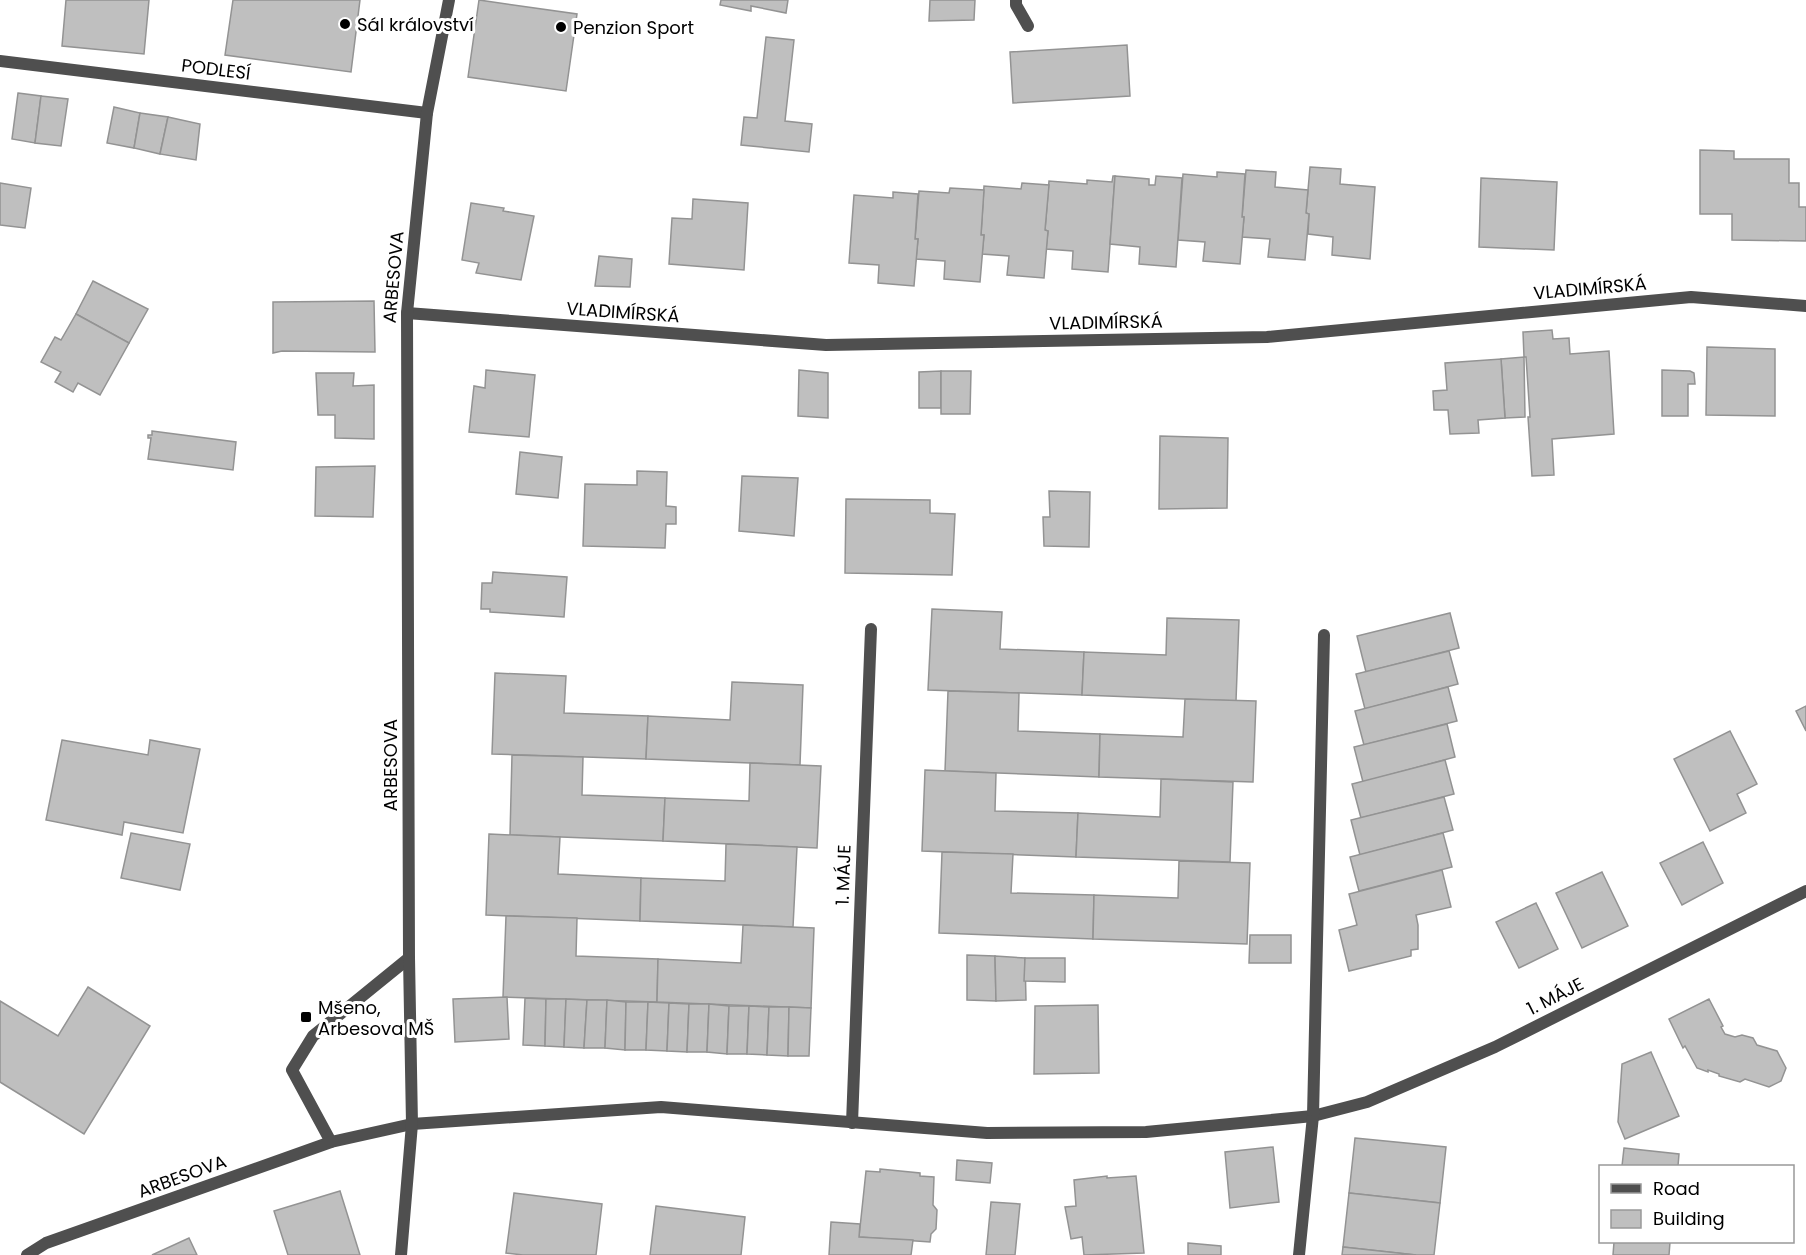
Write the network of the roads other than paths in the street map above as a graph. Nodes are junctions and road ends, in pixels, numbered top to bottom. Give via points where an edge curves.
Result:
1 (449, 0) edge
2 (1016, 0) edge
3 (1028, 26) dead end
4 (0, 61) edge
5 (427, 113) junction
6 (1806, 306) edge
7 (406, 313) junction
8 (871, 628) dead end
9 (1324, 635) dead end
10 (1806, 891) edge
11 (409, 958) junction
12 (1313, 1116) junction
13 (852, 1123) junction
14 (412, 1124) junction
15 (332, 1142) junction
16 (27, 1255) edge
17 (401, 1255) edge
18 (1299, 1255) edge

1 - 5 street, ARBESOVA
2 - 3 street
4 - 5 street, PODLESÍ
5 - 7 street, ARBESOVA
6 - 7 street, VLADIMÍRSKÁ via 1691,297 1267,337 826,345
7 - 11 street, ARBESOVA
8 - 13 street, 1. MÁJE
9 - 12 street
10 - 12 street, 1. MÁJE via 1495,1047 1367,1102
11 - 14 street, ARBESOVA
11 - 15 street via 313,1036 292,1070
12 - 13 street, 1. MÁJE via 1146,1132 987,1133
12 - 18 street
13 - 14 street, 1. MÁJE via 661,1107
14 - 15 street, ARBESOVA
14 - 17 street
15 - 16 street, ARBESOVA via 46,1243

